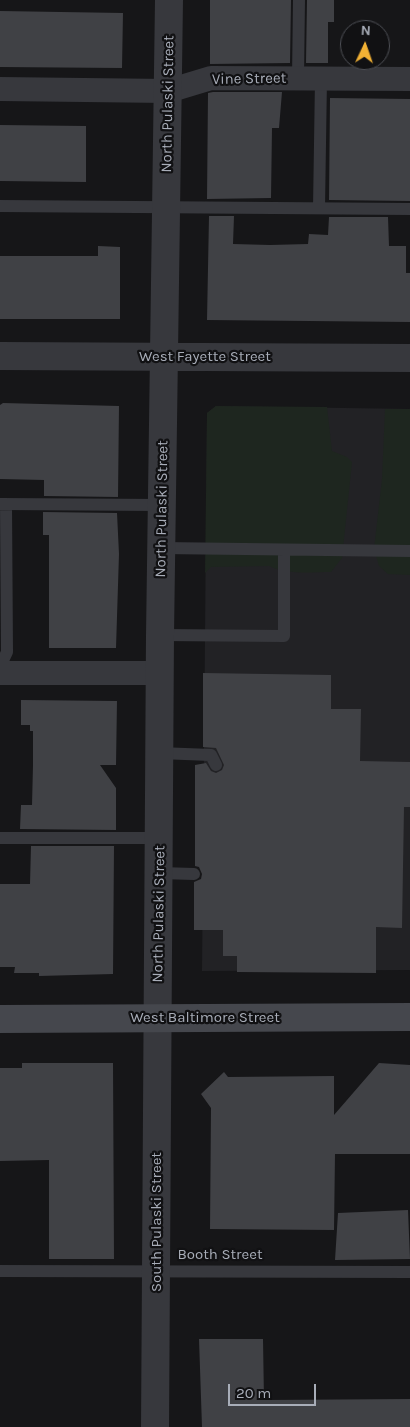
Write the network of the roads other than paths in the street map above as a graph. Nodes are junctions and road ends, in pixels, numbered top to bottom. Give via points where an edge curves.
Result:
1 (170, 0) edge
2 (299, 0) edge
3 (298, 78) junction
4 (321, 79) junction
5 (410, 79) edge
6 (0, 89) edge
7 (168, 91) junction
8 (0, 206) edge
9 (167, 208) junction
10 (319, 208) junction
11 (410, 209) edge
12 (0, 356) edge
13 (165, 357) junction
14 (410, 358) edge
15 (3, 504) edge
16 (162, 505) junction
17 (3, 544) edge
18 (161, 548) junction
19 (284, 550) junction
20 (410, 551) edge
21 (160, 635) junction
22 (0, 667) edge
23 (0, 673) edge
24 (160, 673) junction
25 (159, 753) junction
26 (216, 765) dead end
27 (0, 838) edge
28 (160, 838) junction
29 (160, 873) junction
30 (194, 874) dead end
31 (410, 1017) edge
32 (158, 1018) junction
33 (0, 1019) edge
34 (0, 1271) edge
35 (157, 1271) junction
36 (410, 1272) edge
37 (155, 1427) edge

1 - 7 street, North Pulaski Street
2 - 3 lane
3 - 4 street, Vine Street
3 - 7 street, Vine Street via 211,78
4 - 5 street, Vine Street
4 - 10 lane
6 - 7 street, Vine Street
7 - 9 street, North Pulaski Street
8 - 9 lane
9 - 10 lane
9 - 13 street, North Pulaski Street
10 - 11 lane
12 - 13 street, West Fayette Street
13 - 14 street, West Fayette Street
13 - 16 street, North Pulaski Street
15 - 16 lane
15 - 17 lane
16 - 18 street, North Pulaski Street
17 - 22 lane via 7,652
18 - 19 lane
18 - 21 street, North Pulaski Street
19 - 20 lane
19 - 21 lane via 284,636
21 - 24 street, North Pulaski Street
23 - 24 street
24 - 25 street, North Pulaski Street
25 - 26 lane via 211,755
25 - 28 street, North Pulaski Street
27 - 28 lane
28 - 29 street, North Pulaski Street
29 - 30 lane
29 - 32 street, North Pulaski Street
31 - 32 main road, West Baltimore Street
32 - 33 main road, West Baltimore Street
32 - 35 street, South Pulaski Street
34 - 35 lane, Booth Street
35 - 36 lane, Booth Street
35 - 37 street, South Pulaski Street

